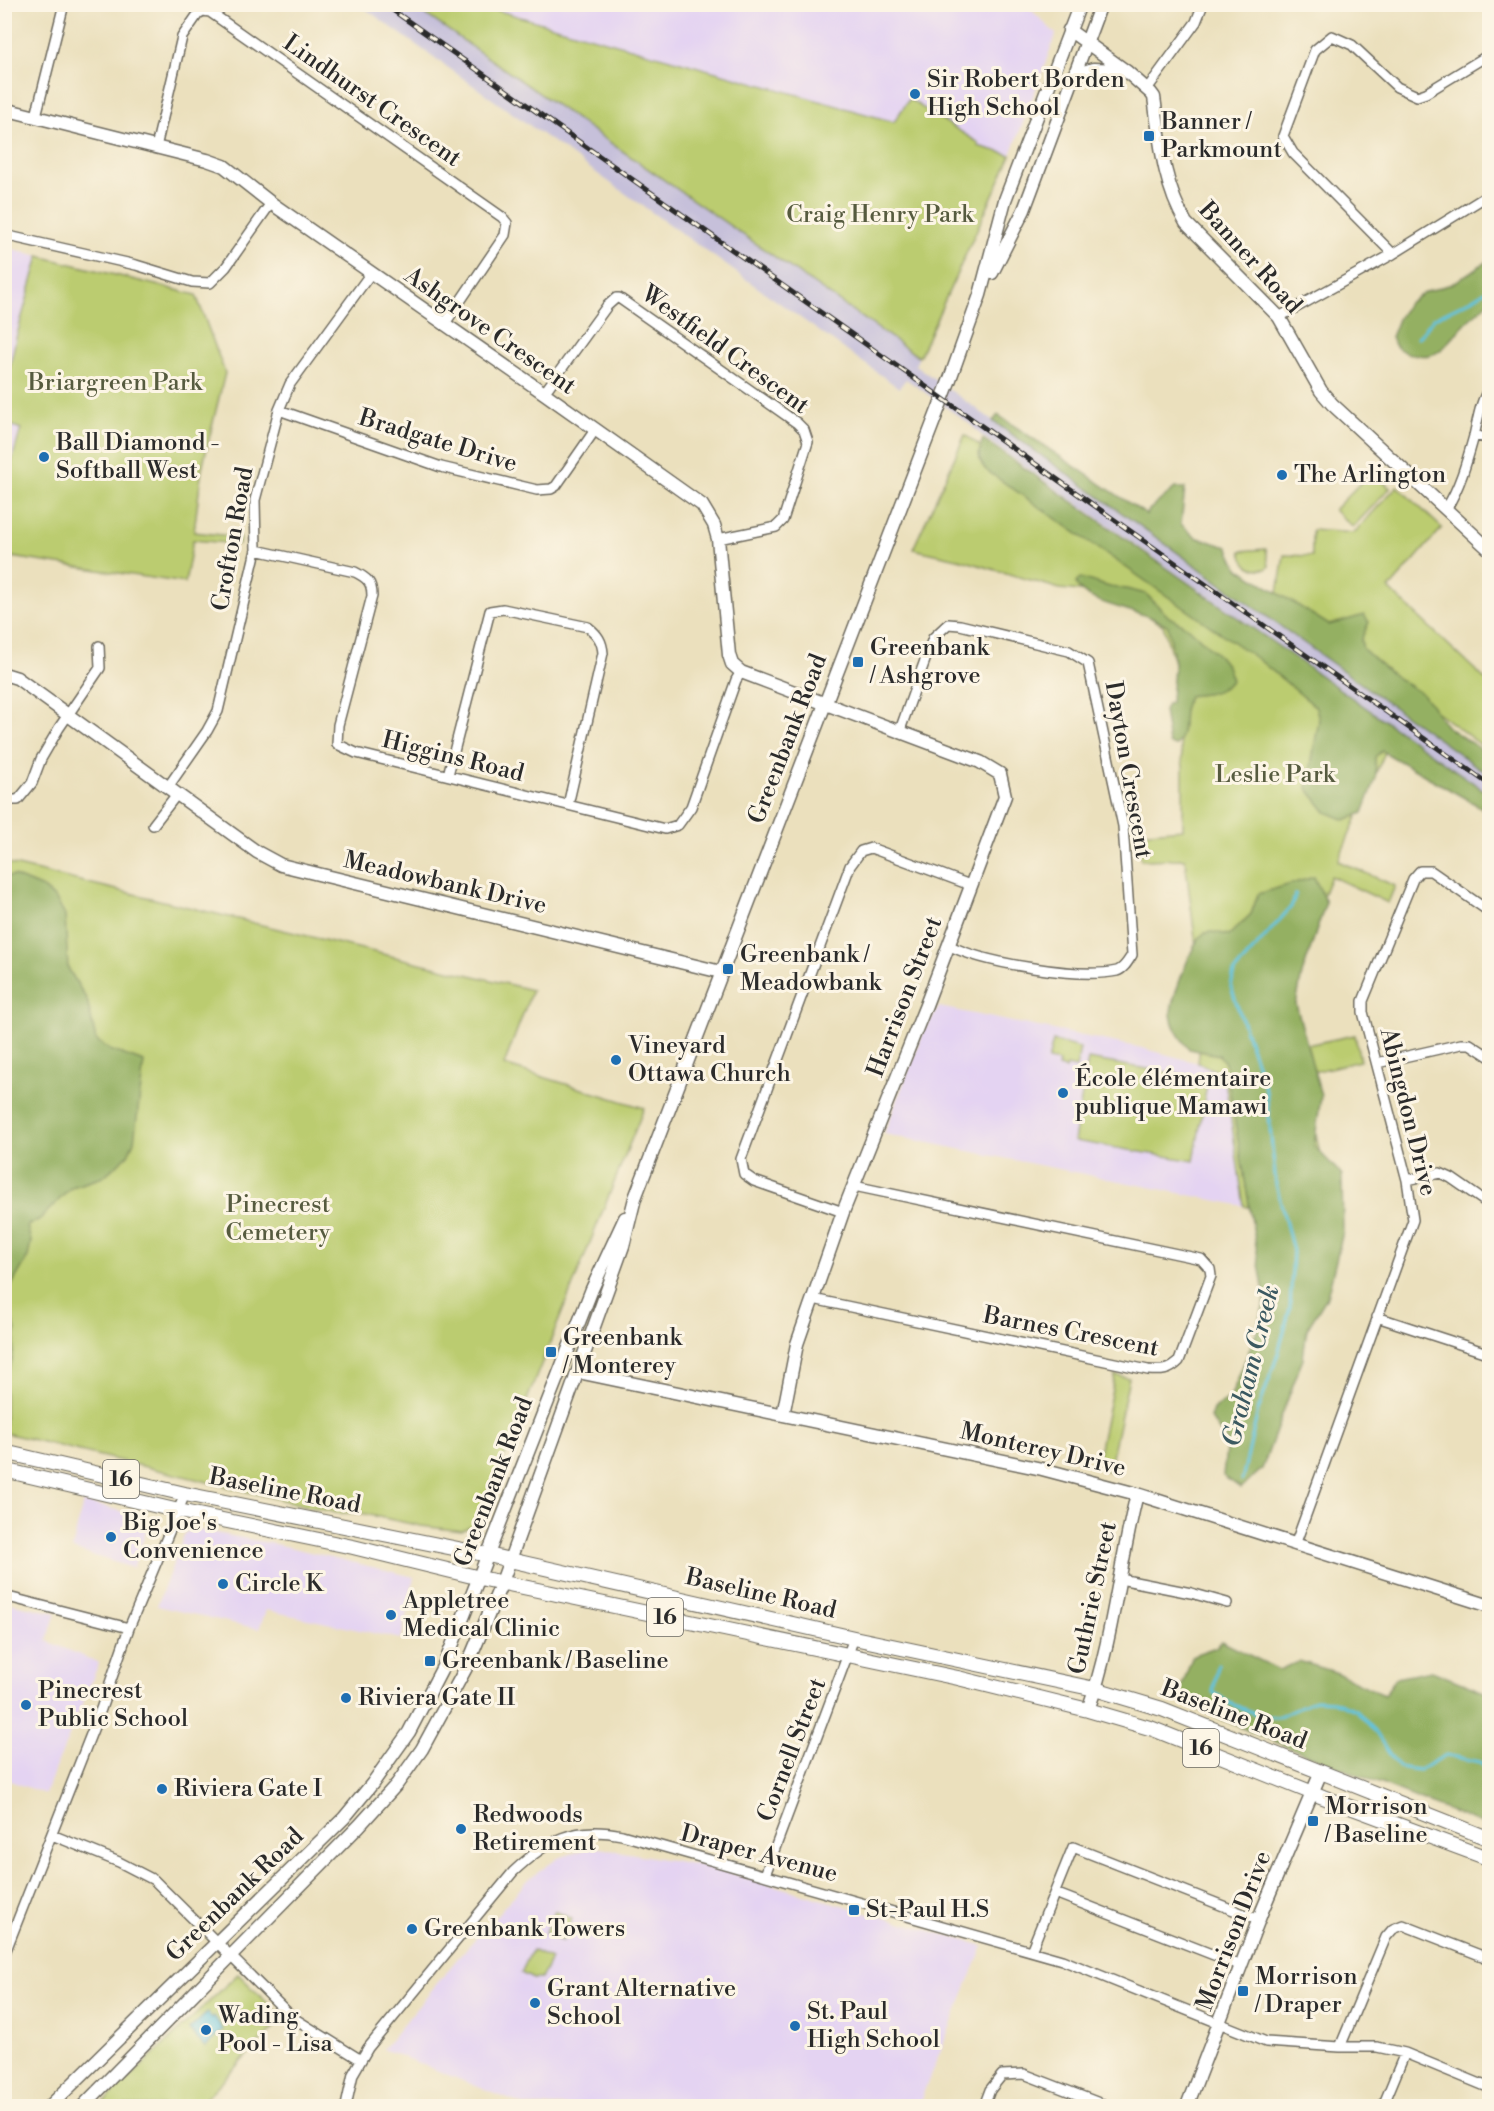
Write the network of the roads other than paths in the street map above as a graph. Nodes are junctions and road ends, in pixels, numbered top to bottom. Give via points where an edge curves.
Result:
1 (64, 4) edge
2 (1080, 4) edge
3 (1101, 4) edge
4 (1203, 4) edge
5 (1070, 30) junction
6 (1086, 43) junction
7 (1490, 54) edge
8 (1126, 71) junction
9 (1072, 75) junction
10 (1147, 88) junction
11 (4, 109) edge
12 (36, 116) junction
13 (156, 147) junction
14 (1490, 194) edge
15 (271, 203) junction
16 (4, 235) edge
17 (1392, 254) junction
18 (370, 273) junction
19 (980, 295) junction
20 (1279, 318) junction
21 (444, 325) junction
22 (1490, 387) edge
23 (544, 393) junction
24 (279, 410) junction
25 (595, 430) junction
26 (1474, 435) junction
27 (1490, 439) edge
28 (1446, 509) junction
29 (718, 539) junction
30 (256, 550) junction
31 (1490, 550) edge
32 (99, 646) dead end
33 (741, 672) junction
34 (4, 674) edge
35 (825, 702) junction
36 (68, 714) junction
37 (900, 730) junction
38 (448, 775) junction
39 (172, 790) junction
40 (4, 800) edge
41 (568, 805) junction
42 (153, 825) dead end
43 (970, 885) junction
44 (1490, 912) edge
45 (948, 945) junction
46 (722, 972) junction
47 (1490, 1057) edge
48 (1377, 1063) junction
49 (1407, 1180) junction
50 (854, 1186) junction
51 (635, 1198) junction
52 (1490, 1205) edge
53 (843, 1212) junction
54 (813, 1299) junction
55 (1377, 1317) junction
56 (1490, 1354) edge
57 (578, 1372) junction
58 (783, 1415) junction
59 (4, 1452) edge
60 (4, 1470) edge
61 (185, 1494) junction
62 (1137, 1494) junction
63 (179, 1511) junction
64 (1295, 1545) junction
65 (488, 1555) junction
66 (510, 1560) junction
67 (480, 1578) junction
68 (1120, 1579) junction
69 (502, 1582) junction
70 (4, 1596) edge
71 (1227, 1603) dead end
72 (1490, 1606) edge
73 (129, 1628) junction
74 (854, 1638) junction
75 (848, 1656) junction
76 (1095, 1689) junction
77 (1088, 1710) junction
78 (1321, 1772) junction
79 (1312, 1793) junction
80 (52, 1835) junction
81 (1490, 1839) edge
82 (1490, 1859) edge
83 (765, 1875) junction
84 (1055, 1893) junction
85 (1259, 1920) junction
86 (217, 1942) junction
87 (1031, 1951) junction
88 (4, 1955) edge
89 (232, 1957) junction
90 (1490, 1959) edge
91 (1242, 1966) junction
92 (1221, 2022) junction
93 (1340, 2047) junction
94 (1405, 2053) junction
95 (361, 2060) junction
96 (1490, 2088) edge
97 (50, 2106) edge
98 (83, 2106) edge
99 (346, 2106) edge
100 (984, 2106) edge
101 (1107, 2106) edge
102 (1187, 2106) edge
103 (1383, 2106) edge

1 - 12 street
2 - 5 street, Greenbank Road
3 - 6 street, Greenbank Road
4 - 10 street via 1196,22
5 - 6 street
5 - 19 street, Greenbank Road via 1005,200
6 - 8 street
6 - 9 street, Greenbank Road
7 - 17 street via 1417,96 1397,87 1352,45 1332,36 1315,50 1283,135 1293,153
8 - 9 street via 1093,69
8 - 10 street
9 - 19 street, Greenbank Road via 1024,210
10 - 20 street, Banner Road via 1154,97 1162,153 1176,206 1186,223
11 - 12 street, Ashgrove Crescent
12 - 13 street, Ashgrove Crescent
13 - 15 street, Ashgrove Crescent via 224,166
13 - 21 street, Lindhurst Crescent via 182,37 198,14 210,12 507,223 505,235
14 - 17 street
15 - 16 street via 226,267 210,283 192,282
15 - 18 street, Ashgrove Crescent
17 - 20 street
18 - 21 street, Ashgrove Crescent
18 - 24 street, Crofton Road via 290,384
19 - 35 street, Greenbank Road
20 - 28 street, Banner Road via 1332,404
21 - 23 street, Ashgrove Crescent
22 - 26 street
23 - 25 street, Ashgrove Crescent
23 - 29 street, Westfield Crescent via 607,306 619,298 797,423 808,442 783,520 776,527
24 - 25 street, Bradgate Drive via 441,467 537,490 556,486
24 - 30 street, Crofton Road via 255,500
25 - 29 street, Ashgrove Crescent via 702,505
26 - 27 street
26 - 28 street via 1457,492
28 - 31 street, Banner Road
29 - 33 street, Ashgrove Crescent via 729,655
30 - 38 street, Higgins Road via 366,577 372,596 338,724 337,744 356,753
30 - 39 street, Crofton Road via 218,711
32 - 36 street via 100,668
33 - 35 street
33 - 41 street, Higgins Road via 691,807 678,825 665,829
34 - 36 street, Meadowbank Drive via 17,678
35 - 37 street, Harrison Street
35 - 46 street, Greenbank Road
36 - 39 street, Meadowbank Drive
36 - 40 street via 41,759 32,783 18,800
37 - 43 street, Harrison Street via 1000,774 1005,796
37 - 45 street, Dayton Crescent via 933,639 948,624 1069,651 1088,663 1123,826 1132,955 1118,971 1063,973 975,955
38 - 41 street, Higgins Road
38 - 41 street via 490,611 503,609 588,627 602,643 603,654
39 - 42 street
39 - 46 street, Meadowbank Drive via 281,865
43 - 45 street, Harrison Street
43 - 53 street via 871,848 854,858 846,877 741,1159 744,1174 754,1181
44 - 48 street, Abingdon Drive via 1431,871 1420,871 1413,879 1363,1001
45 - 50 street, Harrison Street
46 - 51 street, Greenbank Road
47 - 48 street via 1470,1044 1461,1044
48 - 49 street, Abingdon Drive
49 - 52 street via 1440,1173
49 - 55 street, Abingdon Drive via 1413,1220
50 - 53 street, Harrison Street
50 - 54 street, Barnes Crescent via 1201,1259 1211,1276 1179,1361 1164,1371
51 - 57 street, Greenbank Road via 623,1246
51 - 65 street, Greenbank Road via 592,1289
53 - 54 street, Harrison Street
54 - 58 street, Harrison Street via 796,1344
55 - 56 street
55 - 64 street, Abingdon Drive
57 - 58 street, Monterey Drive
57 - 66 street, Greenbank Road
58 - 62 street, Monterey Drive via 1042,1468
59 - 61 main road, Baseline Road / 16
60 - 63 main road, Baseline Road / 16
61 - 63 street
61 - 65 main road, Baseline Road / 16
62 - 64 street, Monterey Drive
62 - 68 street, Guthrie Street
63 - 67 main road, Baseline Road / 16
63 - 73 street
64 - 72 street, Monterey Drive
65 - 66 main road, Baseline Road / 16
65 - 67 street, Greenbank Road
66 - 69 street, Greenbank Road
66 - 74 main road, Baseline Road / 16
67 - 69 main road, Baseline Road / 16
67 - 86 street, Greenbank Road via 428,1699 372,1784 344,1818
68 - 71 street
68 - 76 street, Guthrie Street
69 - 75 main road, Baseline Road / 16
69 - 89 street, Greenbank Road via 458,1684 422,1749 397,1784
70 - 73 street
73 - 80 street
74 - 75 street, Cornell Street
74 - 76 main road, Baseline Road / 16
75 - 77 main road, Baseline Road / 16
75 - 83 street, Cornell Street
76 - 77 street, Guthrie Street
76 - 78 main road, Baseline Road / 16 via 1162,1709
77 - 79 main road, Baseline Road / 16 via 1153,1729
78 - 79 street, Morrison Drive
78 - 81 main road, Baseline Road / 16
79 - 82 main road, Baseline Road / 16
79 - 85 street, Morrison Drive
80 - 86 street via 154,1880
80 - 88 street
83 - 87 street, Draper Avenue
83 - 95 street, Draper Avenue via 609,1832 579,1833 557,1839 536,1850 492,1895
84 - 85 street via 1073,1847
84 - 87 street
84 - 91 street
85 - 91 street, Morrison Drive
86 - 89 street
86 - 97 street, Greenbank Road
87 - 92 street, Draper Avenue
89 - 95 street via 292,2017
89 - 98 street, Greenbank Road
90 - 93 street via 1404,1925 1393,1929 1386,1937
91 - 92 street, Morrison Drive
92 - 93 street, Draper Avenue via 1266,2042
92 - 102 street, Morrison Drive
93 - 94 street, Draper Avenue
94 - 96 street, Draper Avenue
94 - 103 street
95 - 99 street, Draper Avenue via 353,2074
100 - 101 street via 1002,2075 1024,2073

